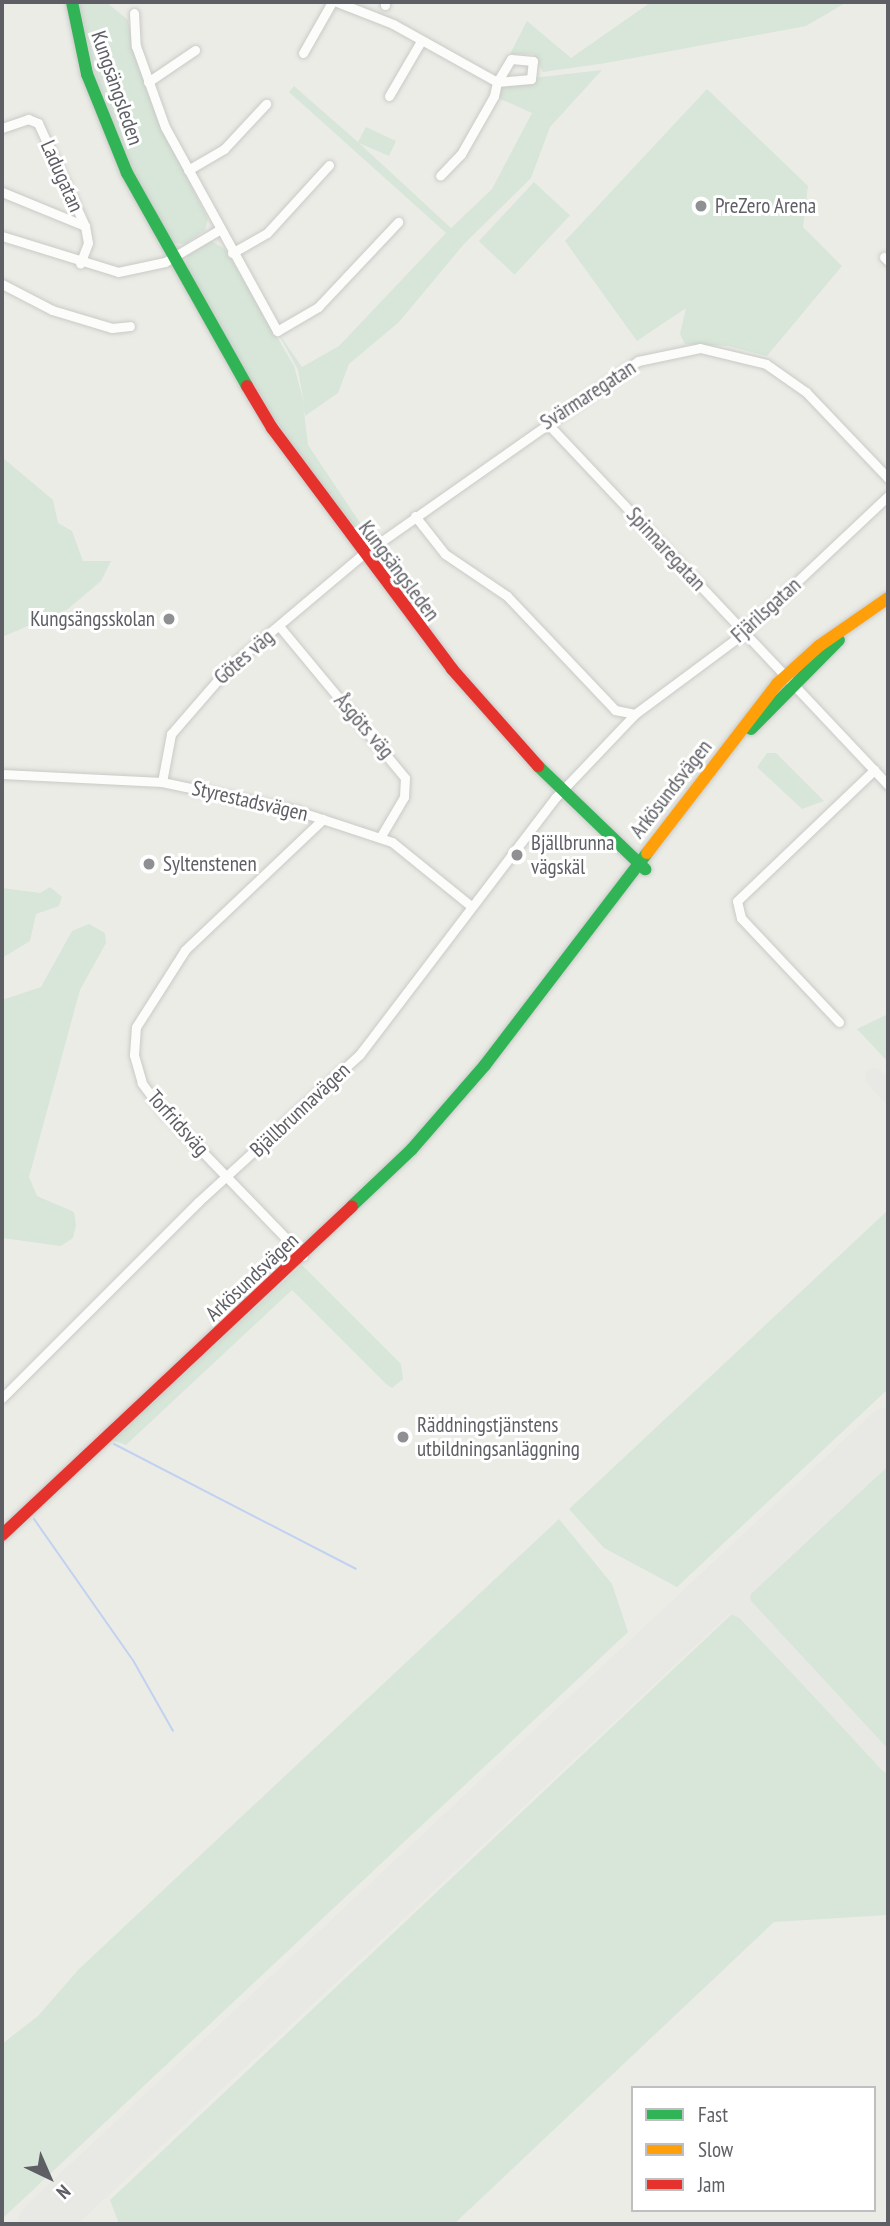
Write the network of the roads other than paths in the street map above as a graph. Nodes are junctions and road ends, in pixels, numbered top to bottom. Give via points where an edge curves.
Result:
1 (72, 2) edge
2 (335, 2) edge
3 (134, 13) dead end
4 (422, 41) junction
5 (195, 50) dead end
6 (303, 53) dead end
7 (148, 82) junction
8 (389, 96) dead end
9 (266, 104) dead end
10 (2, 128) edge
11 (329, 165) dead end
12 (188, 170) junction
13 (440, 176) dead end
14 (2, 192) edge
15 (398, 222) dead end
16 (85, 226) junction
17 (219, 230) junction
18 (2, 238) edge
19 (232, 253) junction
20 (171, 258) junction
21 (80, 264) junction
22 (2, 284) edge
23 (130, 326) dead end
24 (546, 422) junction
25 (888, 478) edge
26 (888, 496) edge
27 (415, 516) junction
28 (362, 555) junction
29 (888, 601) edge
30 (279, 626) junction
31 (744, 631) junction
32 (789, 680) junction
33 (635, 714) junction
34 (874, 770) junction
35 (2, 774) edge
36 (162, 782) junction
37 (888, 785) edge
38 (562, 791) junction
39 (323, 819) junction
40 (381, 836) junction
41 (642, 866) junction
42 (471, 906) junction
43 (839, 1022) dead end
44 (226, 1176) junction
45 (303, 1256) junction
46 (2, 1398) edge
47 (2, 1535) edge

1 - 20 main road, Kungsängsleden via 87,74 105,124
2 - 4 street
2 - 6 street
3 - 7 street, Kungsängsleden
4 - 8 street
4 - 13 street via 497,82 461,154
5 - 7 street, Kungsängsleden
7 - 12 street, Kungsängsleden
9 - 12 street via 223,149
10 - 16 street, Ladugatan via 28,119 38,123
11 - 19 street via 267,233
12 - 17 street, Kungsängsleden
14 - 16 street, Ladugatan
15 - 19 street, Kungsängsleden via 318,307 277,331
16 - 21 street, Ladugatan via 88,243
17 - 19 street, Kungsängsleden
17 - 20 street
18 - 21 street
20 - 21 street via 134,272
20 - 28 main road, Kungsängsleden via 272,428
22 - 23 street via 52,310 112,328
24 - 25 street, Svärmaregatan via 638,361 671,351 732,352 789,377
24 - 27 street, Svärmaregatan
24 - 31 street, Spinnaregatan
26 - 31 street, Fjärilsgatan
27 - 28 street, Svärmaregatan
27 - 33 street via 445,554 507,596 615,710
28 - 30 street, Götes väg
28 - 38 main road, Kungsängsleden via 452,670
29 - 32 main road, Arkösundsvägen
30 - 36 street, Götes väg via 217,678 178,724 167,741
30 - 40 street, Åsgöts väg via 405,778 404,797
31 - 32 street, Spinnaregatan
31 - 33 street, Fjärilsgatan
32 - 34 street, Spinnaregatan
32 - 41 main road, Arkösundsvägen
33 - 38 street, Fjärilsgatan
34 - 37 street, Spinnaregatan
34 - 43 street via 737,901 741,918
35 - 36 street, Styrestadsvägen
36 - 39 street, Styrestadsvägen
38 - 41 main road, Kungsängsleden
38 - 42 street, Bjällbrunnavägen
39 - 40 street, Styrestadsvägen
39 - 44 street, Torfridsväg via 185,950 136,1027 134,1055 142,1083
40 - 42 street, Styrestadsvägen
41 - 45 main road, Arkösundsvägen via 412,1149
42 - 44 street, Bjällbrunnavägen via 368,1045
44 - 45 street, Torfridsväg
44 - 46 street, Bjällbrunnavägen
45 - 47 main road, Arkösundsvägen

